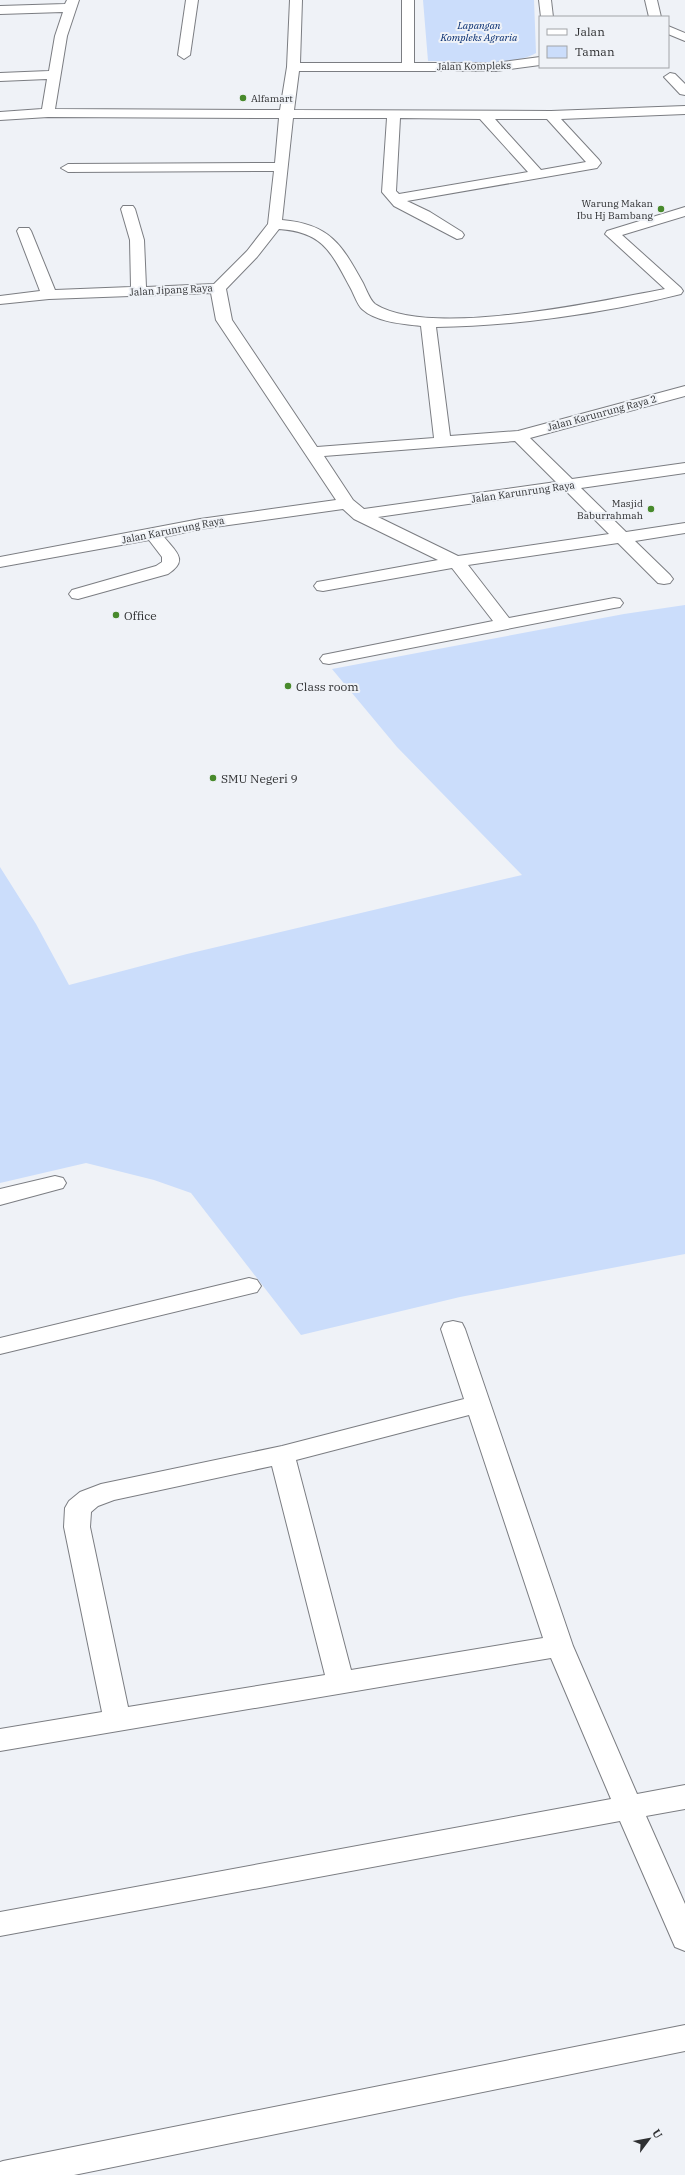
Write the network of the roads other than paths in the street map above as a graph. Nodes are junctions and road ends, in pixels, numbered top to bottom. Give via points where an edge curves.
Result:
1 (192, 0) edge
2 (296, 0) edge
3 (408, 0) edge
4 (545, 0) edge
5 (651, 0) edge
6 (72, 4) edge
7 (0, 10) edge
8 (547, 16) edge
9 (655, 16) edge
10 (669, 30) edge
11 (685, 37) edge
12 (184, 55) dead end
13 (539, 61) edge
14 (293, 67) junction
15 (408, 67) junction
16 (53, 75) junction
17 (0, 77) edge
18 (670, 77) dead end
19 (685, 91) edge
20 (685, 110) edge
21 (48, 113) junction
22 (286, 115) junction
23 (394, 115) junction
24 (484, 115) junction
25 (551, 115) junction
26 (0, 116) edge
27 (281, 167) junction
28 (68, 168) dead end
29 (538, 175) junction
30 (395, 199) junction
31 (128, 209) dead end
32 (685, 210) edge
33 (275, 224) junction
34 (24, 231) dead end
35 (457, 234) dead end
36 (218, 288) junction
37 (139, 292) junction
38 (49, 295) junction
39 (0, 300) edge
40 (428, 322) junction
41 (685, 391) edge
42 (519, 436) junction
43 (443, 443) junction
44 (314, 452) junction
45 (685, 468) edge
46 (568, 486) junction
47 (347, 503) junction
48 (360, 515) junction
49 (685, 528) edge
50 (154, 534) junction
51 (622, 537) junction
52 (0, 562) edge
53 (456, 562) junction
54 (664, 579) dead end
55 (323, 586) dead end
56 (78, 594) dead end
57 (614, 603) dead end
58 (503, 623) junction
59 (329, 659) dead end
60 (55, 1183) dead end
61 (0, 1197) edge
62 (249, 1286) dead end
63 (453, 1328) dead end
64 (0, 1346) edge
65 (479, 1404) junction
66 (282, 1455) junction
67 (559, 1646) junction
68 (341, 1683) junction
69 (117, 1719) junction
70 (0, 1740) edge
71 (685, 1797) edge
72 (628, 1807) junction
73 (0, 1924) edge
74 (685, 1938) edge
75 (685, 2038) edge
76 (3, 2175) edge

1 - 12 street
2 - 14 street
3 - 15 street
4 - 8 street
5 - 9 street
6 - 7 street
6 - 16 street via 61,36
10 - 11 street
13 - 15 street, Jalan Kompleks via 496,67
14 - 15 street, Jalan Kompleks
14 - 22 street
16 - 17 street
16 - 21 street
18 - 19 street
20 - 25 street
21 - 22 street
21 - 26 street
22 - 23 street
22 - 27 street
23 - 24 street
23 - 30 street via 388,187
24 - 25 street
24 - 29 street
25 - 29 street via 594,163
27 - 28 street
27 - 33 street
29 - 30 street
30 - 35 street
31 - 37 street via 137,240
32 - 40 street via 612,234 676,291 506,319
33 - 36 street, Jalan Jipang Raya via 252,254
33 - 40 street via 300,227 321,236 330,244 368,306 375,312 393,318
34 - 38 street
36 - 37 street, Jalan Jipang Raya
36 - 44 street via 224,320
37 - 38 street, Jalan Jipang Raya
38 - 39 street, Jalan Jipang Raya
40 - 43 street
41 - 42 street, Jalan Karunrung Raya 2
42 - 43 street, Jalan Karunrung Raya 2
42 - 46 street
43 - 44 street, Jalan Karunrung Raya 2
44 - 47 street
45 - 46 street, Jalan Karunrung Raya
46 - 48 street, Jalan Karunrung Raya
46 - 51 street
47 - 48 street
47 - 50 street, Jalan Karunrung Raya via 200,524
48 - 53 street
49 - 51 street
50 - 52 street, Jalan Karunrung Raya
50 - 56 street via 171,557 171,564 162,570
51 - 53 street
51 - 54 street
53 - 55 street
53 - 58 street
57 - 58 street
58 - 59 street
60 - 61 street
62 - 64 street
63 - 65 street
65 - 66 street
65 - 67 street
66 - 68 street
66 - 69 street via 110,1491 88,1499 78,1508 77,1527
67 - 68 street
67 - 72 street
68 - 69 street
69 - 70 street
71 - 72 street
72 - 73 street
72 - 74 street
75 - 76 street

